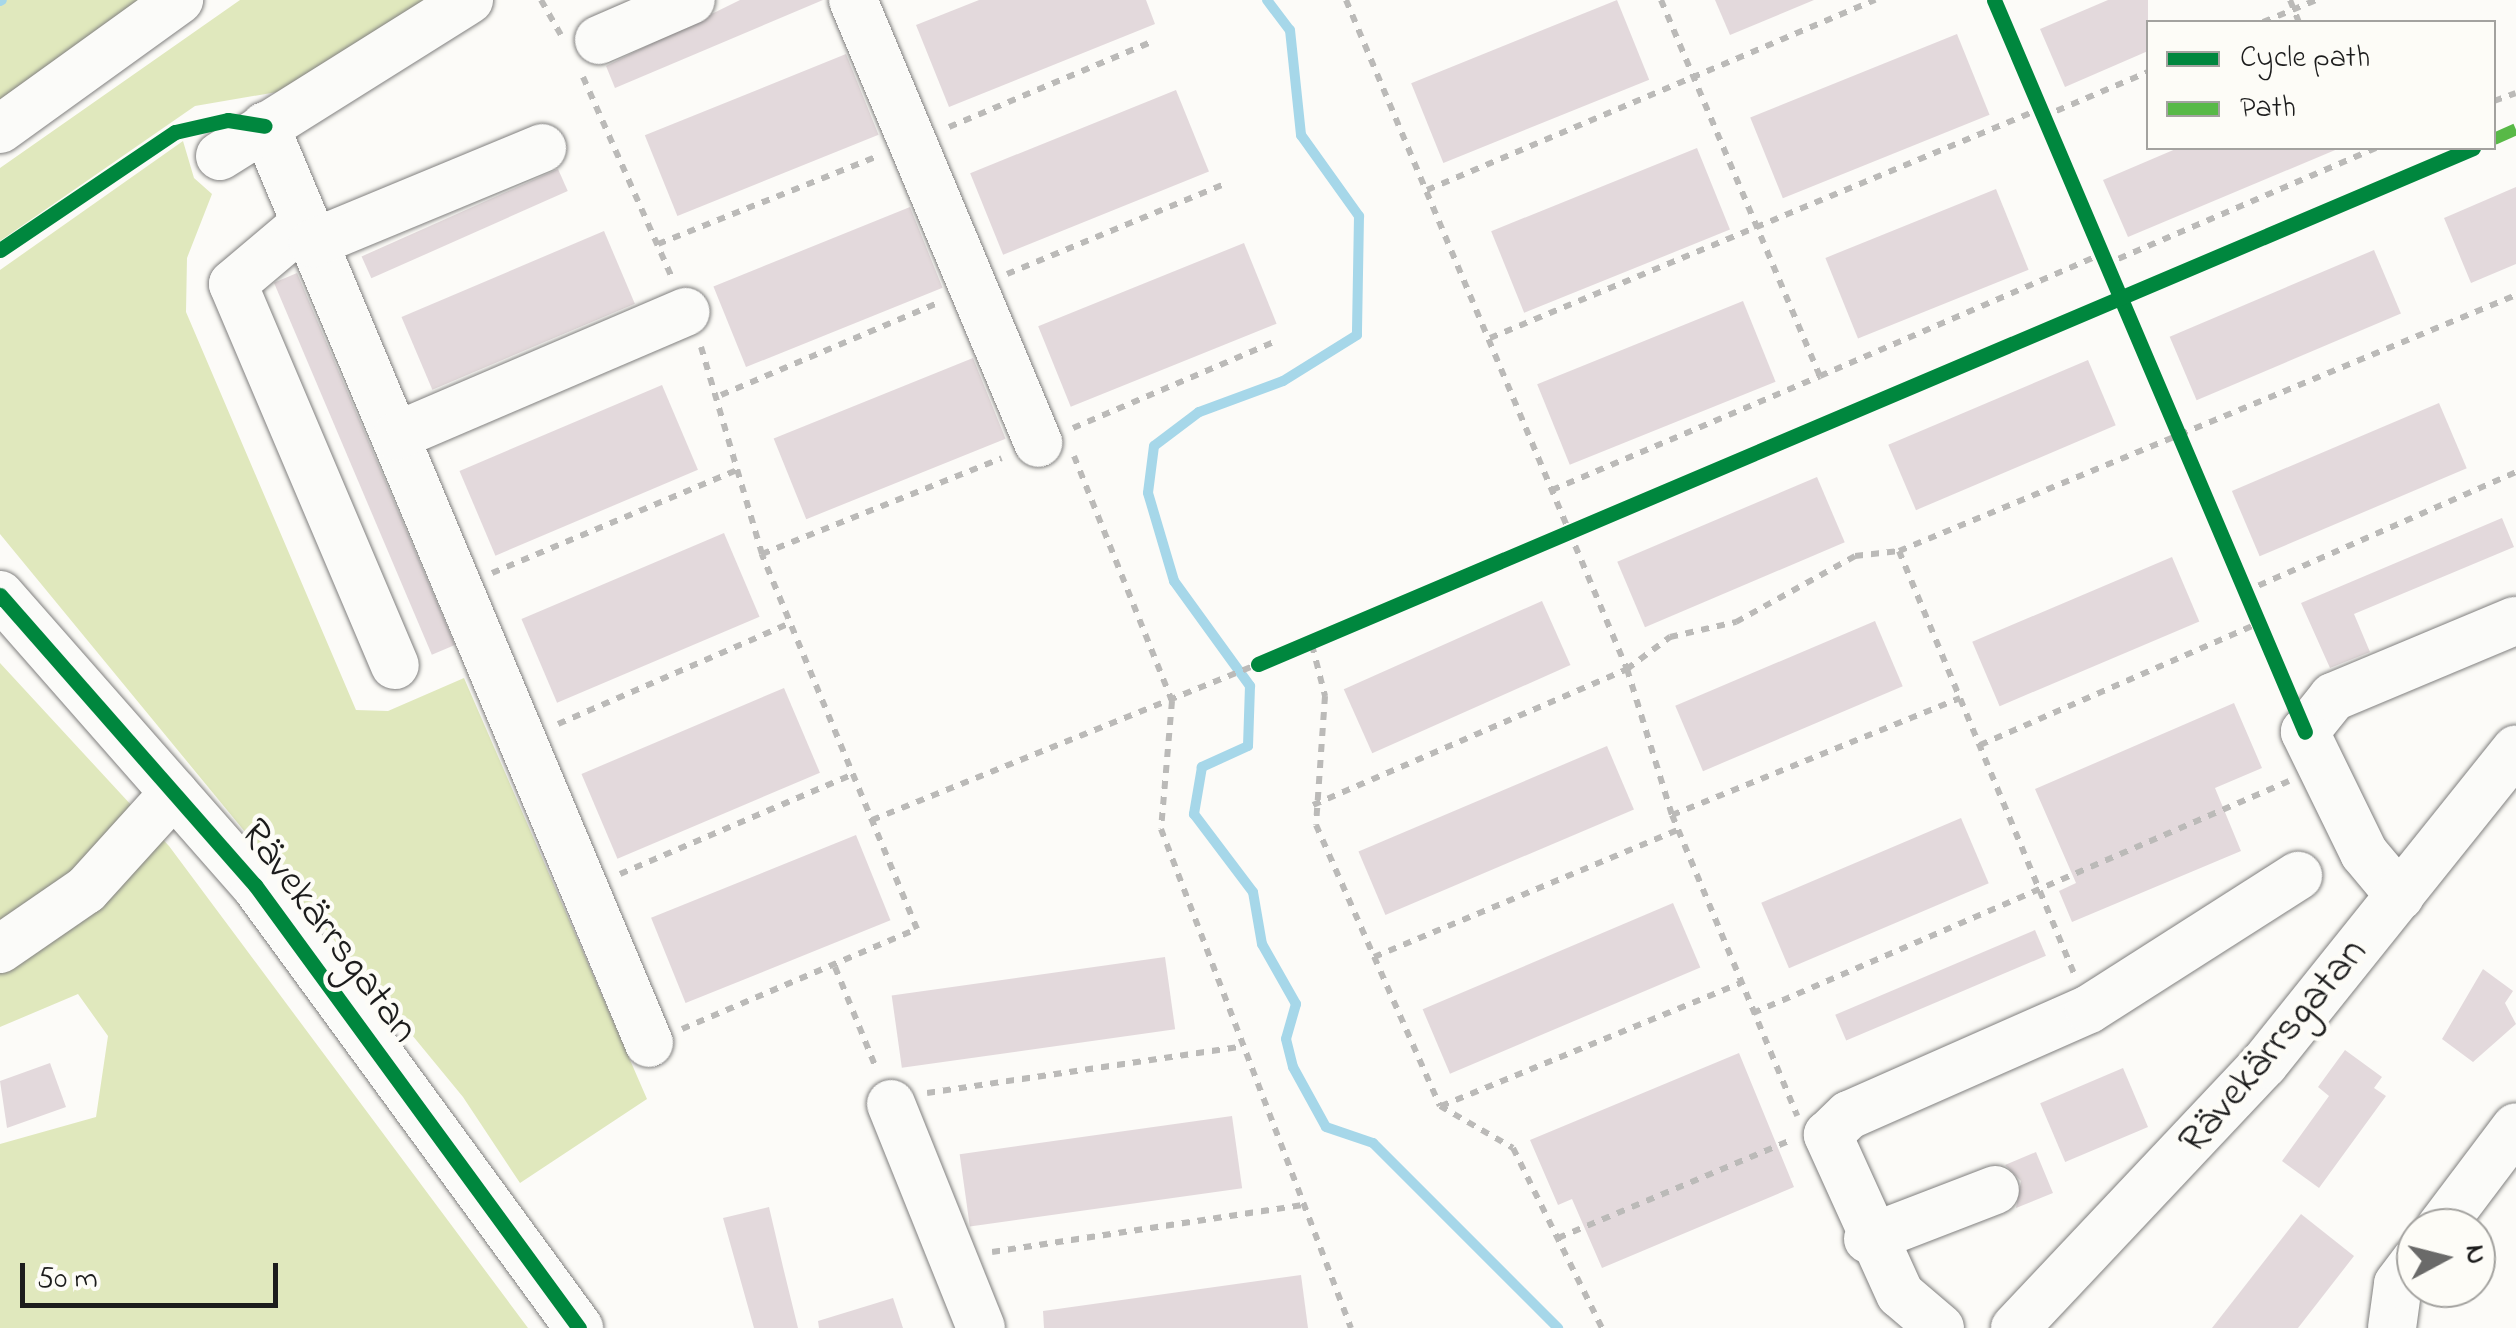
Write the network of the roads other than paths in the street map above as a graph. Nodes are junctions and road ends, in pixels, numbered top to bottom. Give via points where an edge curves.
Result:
1 (179, 0) edge
2 (469, 0) edge
3 (691, 0) edge
4 (853, 0) edge
5 (582, 52) road end
6 (266, 126) junction
7 (0, 129) edge
8 (542, 148) dead end
9 (220, 156) dead end
10 (308, 234) junction
11 (686, 312) road end
12 (396, 436) junction
13 (1051, 438) road end
14 (0, 595) edge
15 (2515, 621) edge
16 (395, 664) dead end
17 (2516, 750) edge
18 (174, 793) junction
19 (2298, 876) dead end
20 (2400, 896) junction
21 (0, 949) edge
22 (648, 1043) road end
23 (892, 1104) road end
24 (2516, 1127) edge
25 (1995, 1190) dead end
26 (2455, 1208) edge
27 (1868, 1239) junction
28 (2396, 1299) edge
29 (579, 1328) edge
30 (981, 1328) edge
31 (1940, 1328) edge
32 (2014, 1328) edge
33 (2392, 1328) edge

1 - 7 street
2 - 6 street
3 - 5 street
4 - 13 street
6 - 9 street
6 - 10 street
8 - 10 street
10 - 12 street
10 - 16 street via 233,284
11 - 12 street
12 - 22 street
14 - 18 street, Rävekärrsgatan
15 - 20 street via 2333,697 2305,732 2364,852
17 - 20 street, Rävekärrsgatan
18 - 21 street via 86,890
18 - 29 street, Rävekärrsgatan via 255,886
19 - 27 street via 2089,1009 1849,1115 1828,1135
20 - 32 street, Rävekärrsgatan via 2264,1064
23 - 30 street
24 - 26 street
25 - 27 street
27 - 31 street via 1900,1294
28 - 33 street

